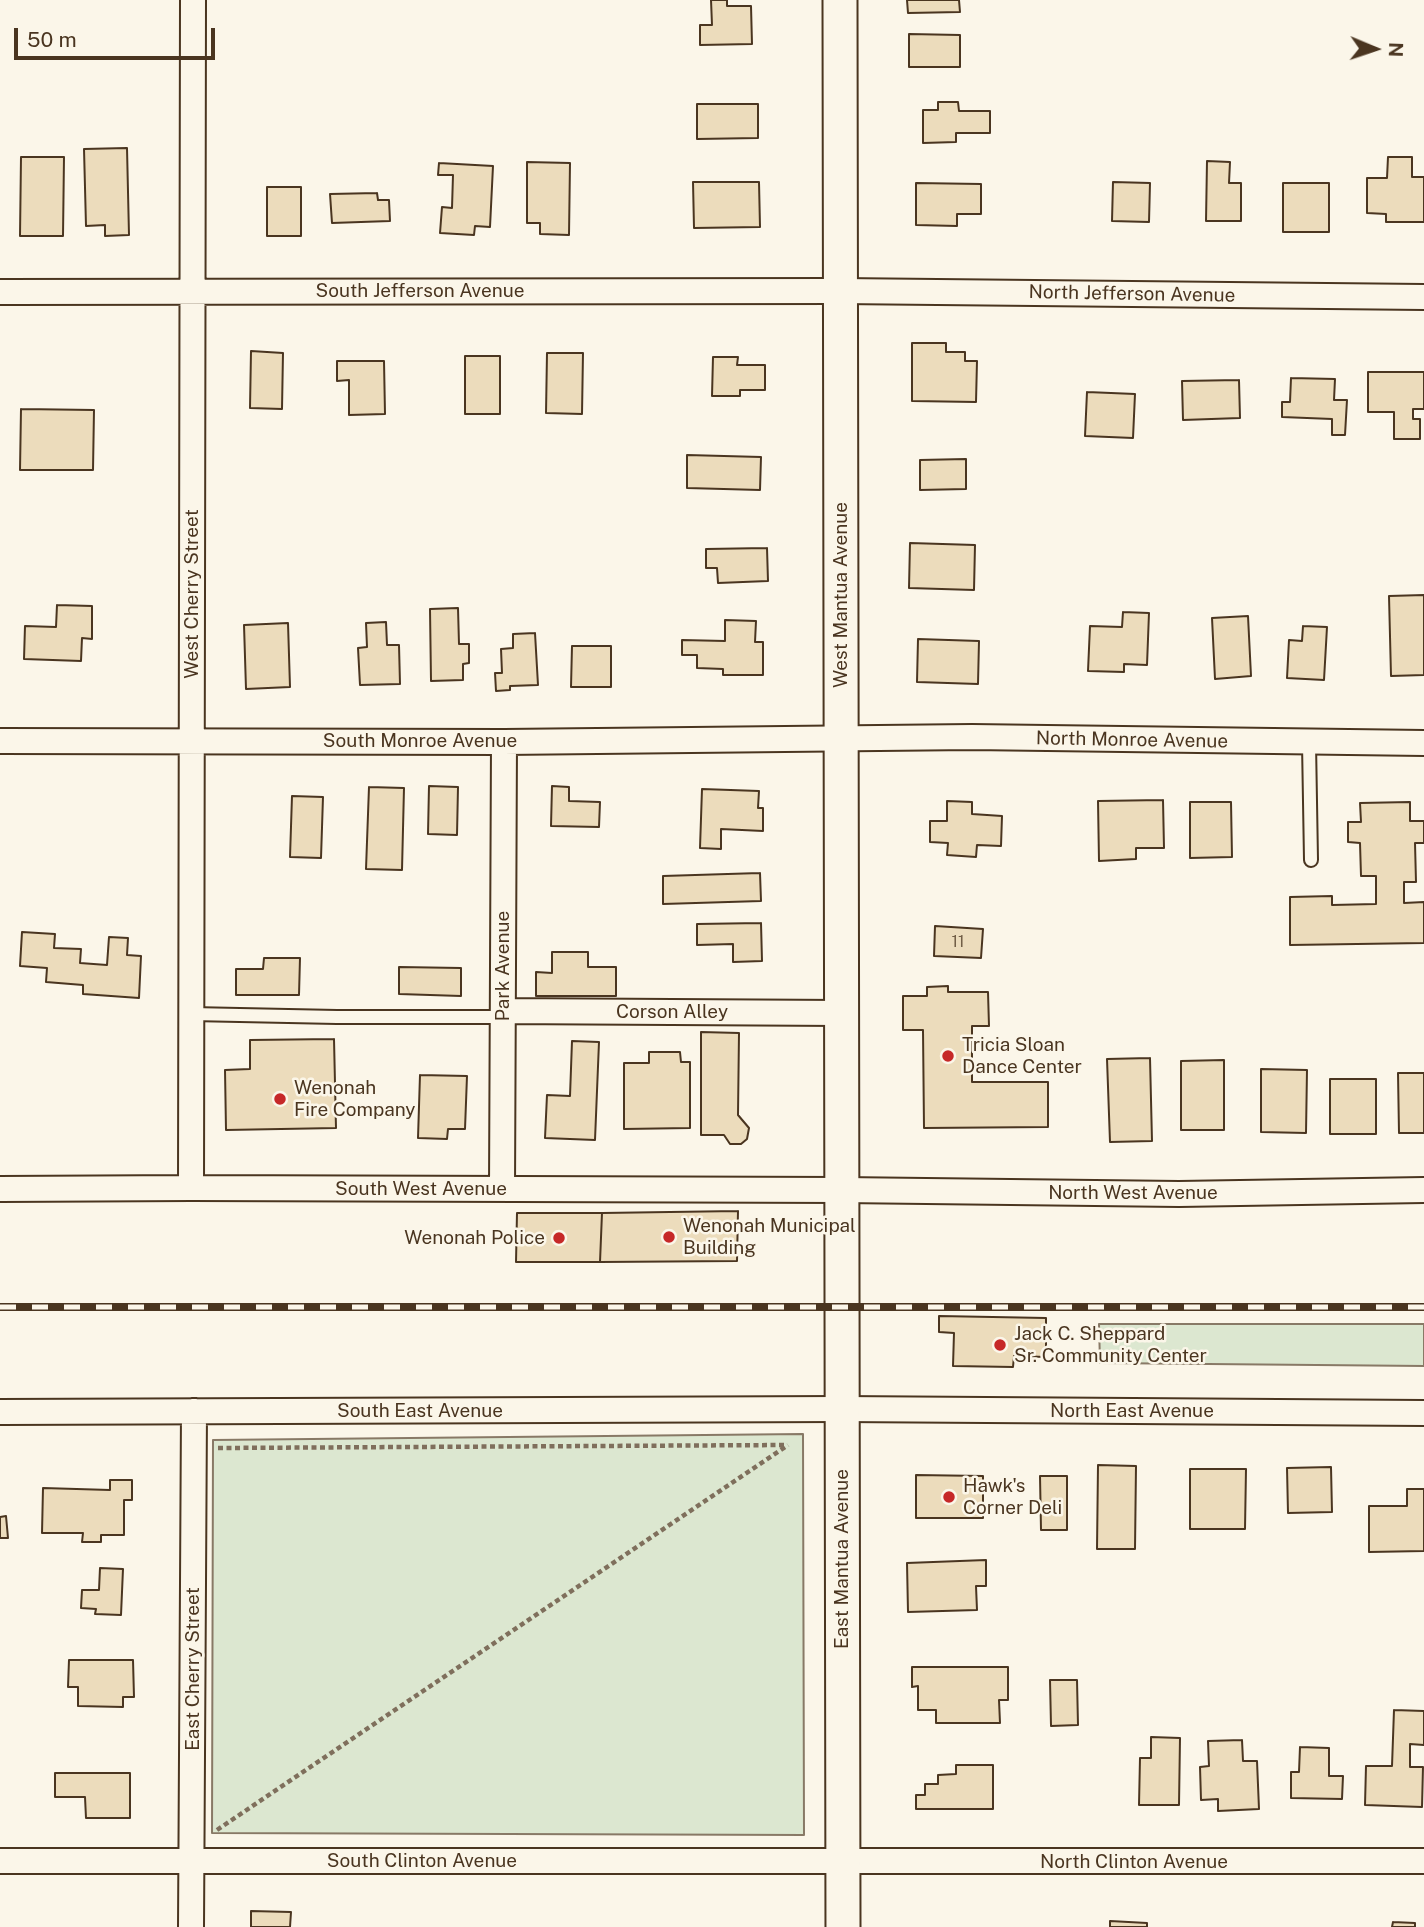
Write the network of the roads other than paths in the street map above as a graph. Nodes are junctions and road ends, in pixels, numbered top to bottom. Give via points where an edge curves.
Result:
1 (192, 0) edge
2 (840, 0) edge
3 (840, 291) junction
4 (0, 292) edge
5 (192, 292) junction
6 (1424, 297) edge
7 (191, 739) junction
8 (840, 739) junction
9 (0, 741) edge
10 (505, 742) junction
11 (1309, 743) junction
12 (1424, 743) edge
13 (1311, 860) dead end
14 (841, 1013) junction
15 (191, 1014) junction
16 (503, 1014) junction
17 (191, 1188) junction
18 (0, 1189) edge
19 (502, 1189) junction
20 (842, 1190) junction
21 (1424, 1191) edge
22 (841, 1409) junction
23 (194, 1411) junction
24 (0, 1412) edge
25 (1424, 1413) edge
26 (192, 1860) junction
27 (0, 1861) edge
28 (1424, 1861) edge
29 (843, 1862) junction
30 (191, 1927) edge
31 (843, 1927) edge

1 - 5 street, West Cherry Street
2 - 3 street, West Mantua Avenue
3 - 5 street, South Jefferson Avenue
3 - 6 street, North Jefferson Avenue
3 - 8 street, West Mantua Avenue
4 - 5 street, South Jefferson Avenue
5 - 7 street, West Cherry Street
7 - 9 street, South Monroe Avenue
7 - 10 street, South Monroe Avenue
7 - 15 street, West Cherry Street
8 - 10 street, South Monroe Avenue
8 - 11 street, North Monroe Avenue
8 - 14 street, West Mantua Avenue
10 - 16 street, Park Avenue
11 - 12 street, North Monroe Avenue
11 - 13 lane
14 - 16 street, Corson Alley
14 - 20 street, West Mantua Avenue
15 - 16 lane
15 - 17 street, West Cherry Street
16 - 19 street, Park Avenue
17 - 18 street, South West Avenue
17 - 19 street, South West Avenue
19 - 20 street, South West Avenue
20 - 21 street, North West Avenue
20 - 22 street, East Mantua Avenue
22 - 23 street, South East Avenue
22 - 25 street, North East Avenue
22 - 29 street, East Mantua Avenue
23 - 24 street, South East Avenue
23 - 26 street, East Cherry Street
26 - 27 street, South Clinton Avenue
26 - 29 street, South Clinton Avenue
26 - 30 street, East Cherry Street
28 - 29 street, North Clinton Avenue
29 - 31 street, East Mantua Avenue

